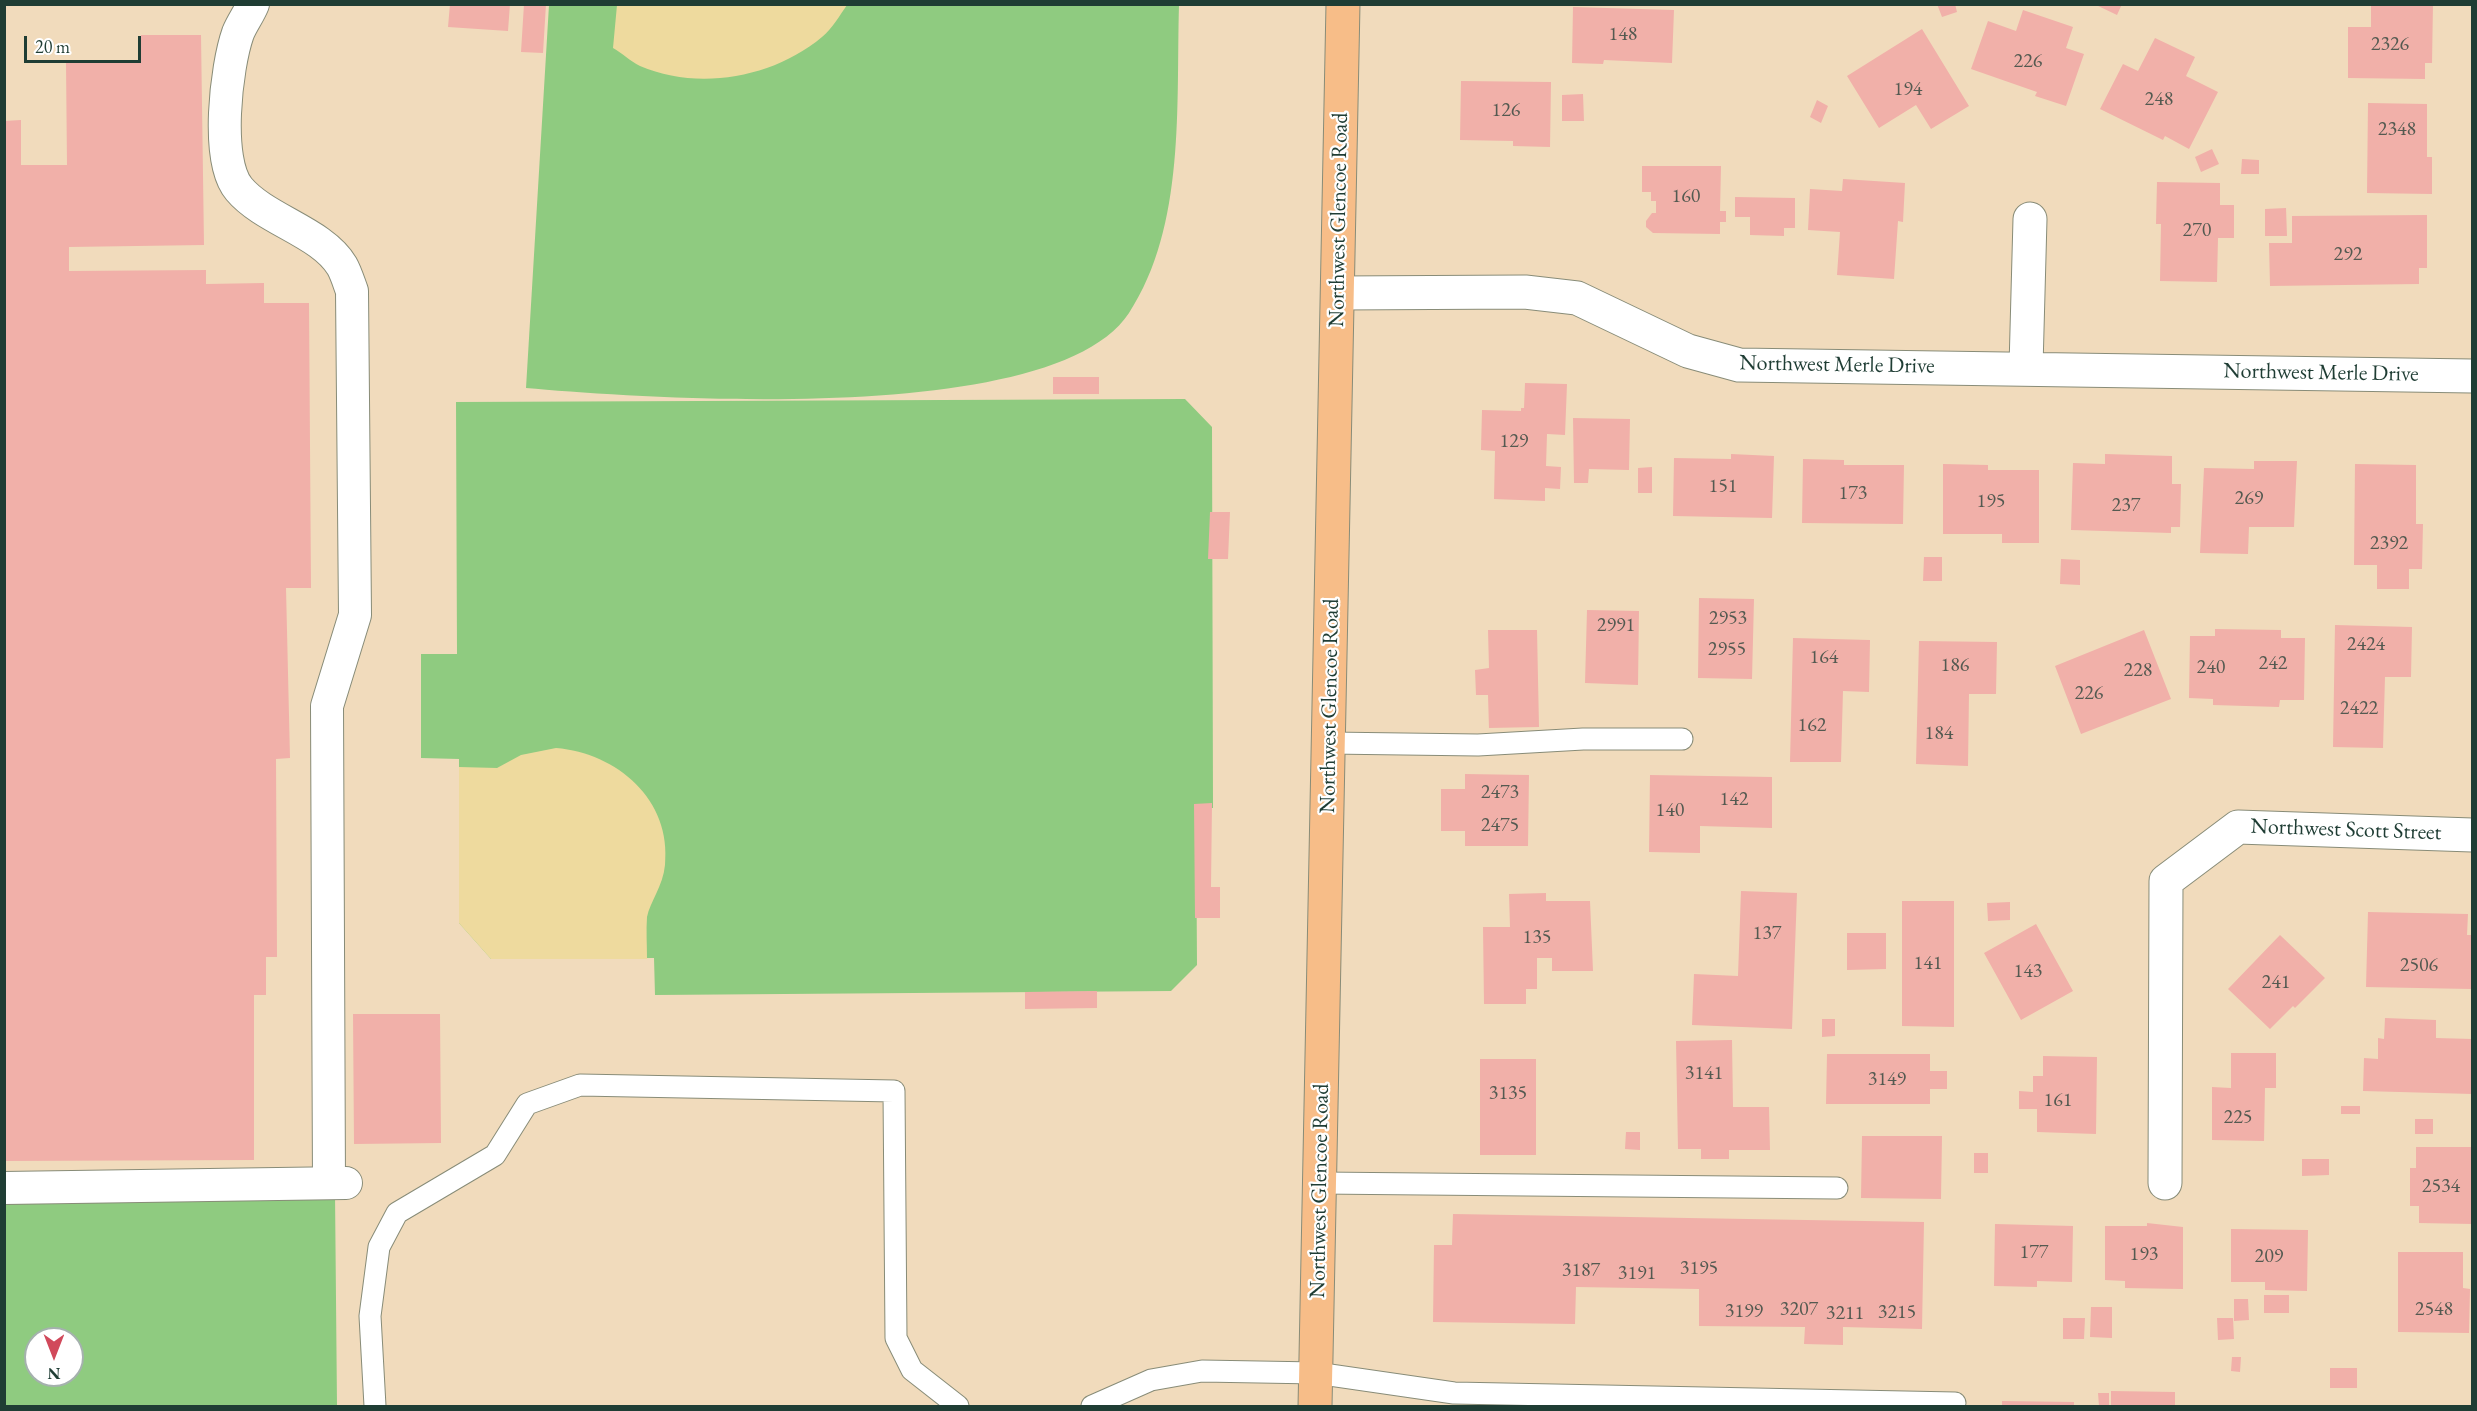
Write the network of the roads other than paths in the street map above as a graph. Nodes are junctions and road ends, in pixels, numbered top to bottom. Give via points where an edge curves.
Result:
1 (253, 4) edge
2 (1343, 4) edge
3 (2030, 219) dead end
4 (1339, 293) junction
5 (2026, 367) junction
6 (2472, 376) edge
7 (1682, 739) dead end
8 (1329, 743) junction
9 (2472, 835) edge
10 (1320, 1183) junction
11 (2165, 1183) dead end
12 (4, 1188) edge
13 (1837, 1188) dead end
14 (1316, 1373) junction
15 (1954, 1403) dead end
16 (375, 1407) edge
17 (958, 1407) edge
18 (1092, 1407) edge
19 (1315, 1407) edge

1 - 12 street via 238,33 229,76 228,166 238,189 322,246 341,264 352,291 355,615 327,706 338,1183
2 - 4 main road, Northwest Glencoe Road
3 - 5 street
4 - 5 street, Northwest Merle Drive via 1525,292 1577,298 1688,351 1739,365
4 - 8 main road, Northwest Glencoe Road
5 - 6 street, Northwest Merle Drive
7 - 8 lane via 1478,745
8 - 10 main road, Northwest Glencoe Road
9 - 11 street, Northwest Scott Street via 2238,827 2166,881
10 - 13 lane
10 - 14 main road, Northwest Glencoe Road
14 - 15 lane via 1454,1393
14 - 18 lane via 1178,1373 1150,1380
14 - 19 main road, Northwest Glencoe Road
16 - 17 lane via 370,1316 379,1246 397,1213 495,1155 527,1104 580,1085 894,1090 897,1338 912,1370

